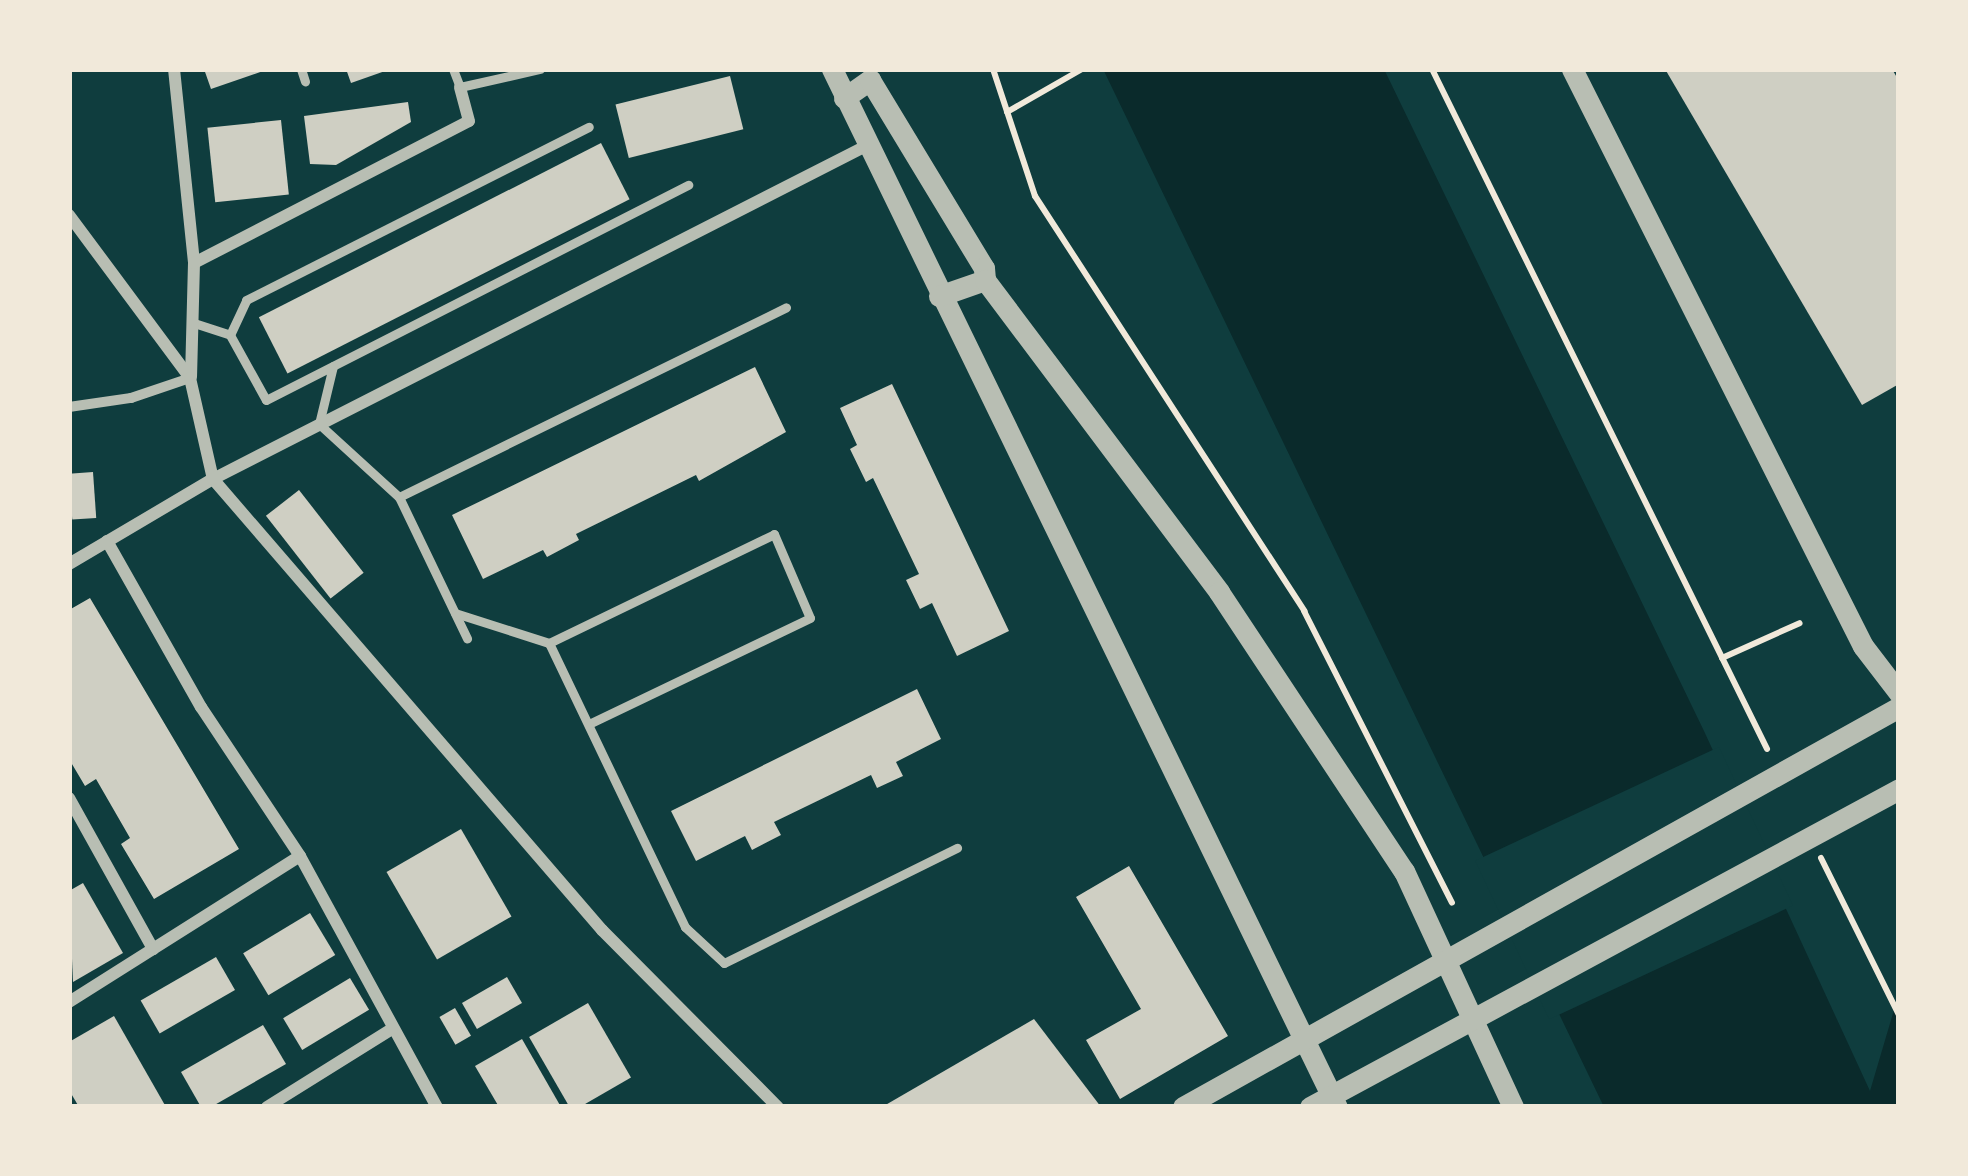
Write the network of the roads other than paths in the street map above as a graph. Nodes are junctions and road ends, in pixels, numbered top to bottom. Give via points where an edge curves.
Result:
1 (174, 69) edge
2 (301, 69) edge
3 (453, 69) edge
4 (540, 69) edge
5 (832, 69) edge
6 (1572, 69) edge
7 (305, 81) dead end
8 (460, 87) junction
9 (844, 98) junction
10 (589, 127) dead end
11 (866, 146) junction
12 (688, 185) dead end
13 (69, 215) edge
14 (194, 263) junction
15 (985, 280) junction
16 (939, 296) junction
17 (786, 307) dead end
18 (194, 323) junction
19 (230, 335) junction
20 (333, 366) junction
21 (190, 378) junction
22 (69, 407) edge
23 (319, 424) junction
24 (213, 478) junction
25 (399, 497) junction
26 (107, 542) junction
27 (69, 564) edge
28 (454, 613) junction
29 (467, 638) dead end
30 (550, 644) junction
31 (1899, 693) edge
32 (1899, 706) edge
33 (591, 723) junction
34 (1899, 789) edge
35 (69, 798) edge
36 (957, 848) dead end
37 (300, 856) junction
38 (153, 949) junction
39 (69, 1002) edge
40 (392, 1029) junction
41 (1304, 1039) junction
42 (1334, 1101) edge
43 (267, 1107) edge
44 (437, 1107) edge
45 (778, 1107) edge
46 (1183, 1107) edge
47 (1310, 1107) edge
48 (1513, 1107) edge

1 - 14 street
2 - 7 lane
3 - 8 lane
4 - 8 lane
5 - 9 street
6 - 31 street via 1863,646
8 - 14 street via 469,121
9 - 11 street
9 - 15 street via 870,80
10 - 19 lane via 246,300
11 - 16 street
11 - 23 street
12 - 20 lane
13 - 21 street
14 - 18 street
15 - 16 street
15 - 48 street via 1314,728 1404,871
16 - 41 street
17 - 25 lane
18 - 19 lane
18 - 21 street
19 - 20 lane via 266,400
20 - 23 lane
21 - 22 street
21 - 24 street
23 - 24 street
23 - 25 lane
24 - 26 street
24 - 45 street via 602,930
25 - 28 lane
26 - 27 street
26 - 37 street via 201,707
28 - 29 lane
28 - 30 lane
30 - 33 lane
30 - 33 lane via 773,534 811,618
32 - 41 street
33 - 36 lane via 685,927 724,963
34 - 42 street via 1369,1073
35 - 38 street
37 - 38 street
37 - 40 street
38 - 39 street
40 - 43 street
40 - 44 street
41 - 42 street
41 - 46 street
42 - 47 street

